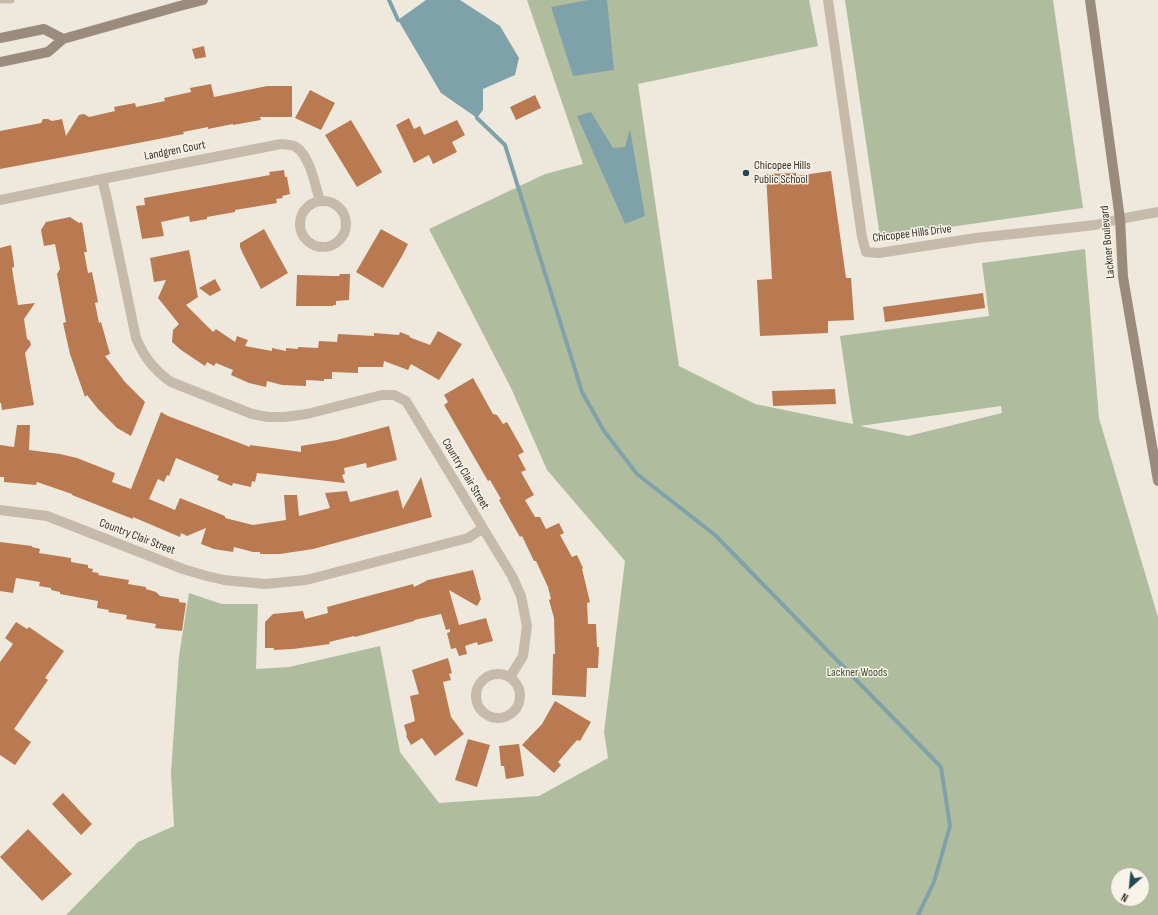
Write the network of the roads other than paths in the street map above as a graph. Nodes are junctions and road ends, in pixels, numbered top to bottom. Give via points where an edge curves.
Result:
1 (2, 0) edge
2 (11, 0) edge
3 (203, 0) edge
4 (828, 0) edge
5 (1090, 0) edge
6 (0, 38) edge
7 (63, 39) junction
8 (0, 62) edge
9 (102, 179) junction
10 (0, 200) edge
11 (320, 201) junction
12 (1158, 212) edge
13 (1120, 219) junction
14 (1158, 481) edge
15 (0, 510) edge
16 (482, 529) junction
17 (510, 676) junction

1 - 2 lane
3 - 7 main road
4 - 13 street, Chicopee Hills Drive via 866,252 879,253 976,238 1095,225
5 - 13 main road, Lackner Boulevard
6 - 7 main road via 44,29
7 - 8 main road via 48,52
9 - 10 street, Landgren Court
9 - 11 street, Landgren Court via 281,144 295,146 303,153
9 - 16 street, Country Clair Street via 136,338 153,367 171,382 252,414 268,417 306,414 382,395 394,395 406,401
11 - 11 street via 306,208 299,222 304,238 309,243 324,247 339,241 346,230 346,221 339,207 332,202
12 - 13 street
13 - 14 main road, Lackner Boulevard via 1123,277
15 - 16 street, Country Clair Street via 47,516 207,576 265,584 306,580 468,538
16 - 17 street via 512,576 521,596 527,626 523,656
17 - 17 street via 494,674 480,682 476,693 477,701 486,714 496,718 505,717 517,708 521,698 520,689

